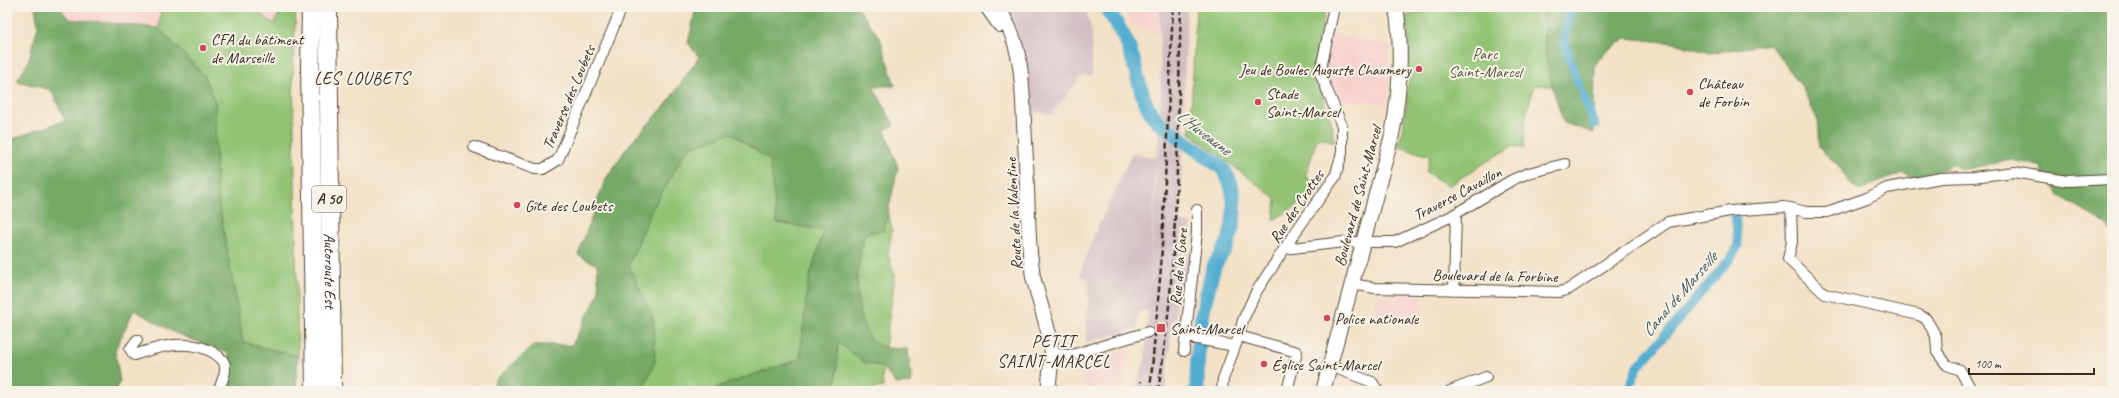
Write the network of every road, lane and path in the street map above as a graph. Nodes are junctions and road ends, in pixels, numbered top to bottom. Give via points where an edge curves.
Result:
1 (311, 7) edge
2 (328, 7) edge
3 (622, 7) edge
4 (987, 7) edge
5 (998, 7) edge
6 (1334, 7) edge
7 (1396, 7) edge
8 (1023, 104) junction
9 (474, 147) dead end
10 (1565, 164) dead end
11 (2112, 180) edge
12 (1791, 208) junction
13 (1197, 210) dead end
14 (1453, 216) junction
15 (1363, 241) junction
16 (1284, 249) junction
17 (1352, 284) junction
18 (1454, 290) junction
19 (1148, 332) dead end
20 (1239, 336) junction
21 (1188, 338) junction
22 (137, 340) dead end
23 (1235, 346) junction
24 (1184, 351) dead end
25 (1052, 354) junction
26 (1330, 366) junction
27 (1486, 377) dead end
28 (218, 391) edge
29 (315, 391) edge
30 (332, 391) edge
31 (1048, 391) edge
32 (1222, 391) edge
33 (1287, 391) edge
34 (1323, 391) edge
35 (1378, 391) edge
36 (1450, 391) edge
37 (1972, 391) edge

1 - 29 highway, Autoroute Est / A 50
2 - 30 highway, Autoroute Est / A 50
3 - 9 street, Traverse des Loubets via 558,160 543,170
4 - 8 main road, Route de la Valentine via 1001,26 1015,61
5 - 8 main road, Route de la Valentine via 1016,42 1023,77
6 - 16 street, Rue des Crottes via 1320,73 1342,126 1342,153 1335,177
7 - 15 main road, Boulevard de Saint-Marcel via 1400,65 1396,112
8 - 25 main road, Route de la Valentine via 1030,253 1033,277
10 - 14 street, Traverse Cavaillon via 1517,178
11 - 12 street, Boulevard de la Forbine via 2067,181 2014,172 1941,178 1887,188 1827,212 1807,212
12 - 18 street, Boulevard de la Forbine via 1730,211 1668,222 1566,291
12 - 37 street via 1792,242 1788,259 1825,294 1919,315 1926,319 1936,336 1938,352 1947,365 1960,370
13 - 21 street, Rue de la Gare
14 - 15 street, Traverse Cavaillon via 1395,242
14 - 18 street
15 - 16 street, Traverse Cavaillon
15 - 17 main road, Boulevard de Saint-Marcel
16 - 20 street, Rue des Crottes via 1256,292 1243,320
17 - 18 street, Boulevard de la Forbine via 1375,288
17 - 26 main road, Boulevard de Saint-Marcel
19 - 25 street via 1074,354
20 - 23 street, Rue des Crottes
20 - 33 street via 1297,352
21 - 23 street
21 - 24 street, Rue de la Gare
22 - 28 street via 130,349 134,356 171,345 205,348 218,356 225,366
23 - 32 street, Rue des Crottes via 1223,379
25 - 31 main road, Route de la Valentine
26 - 34 main road, Boulevard de Saint-Marcel
26 - 35 street via 1372,382
27 - 36 street

